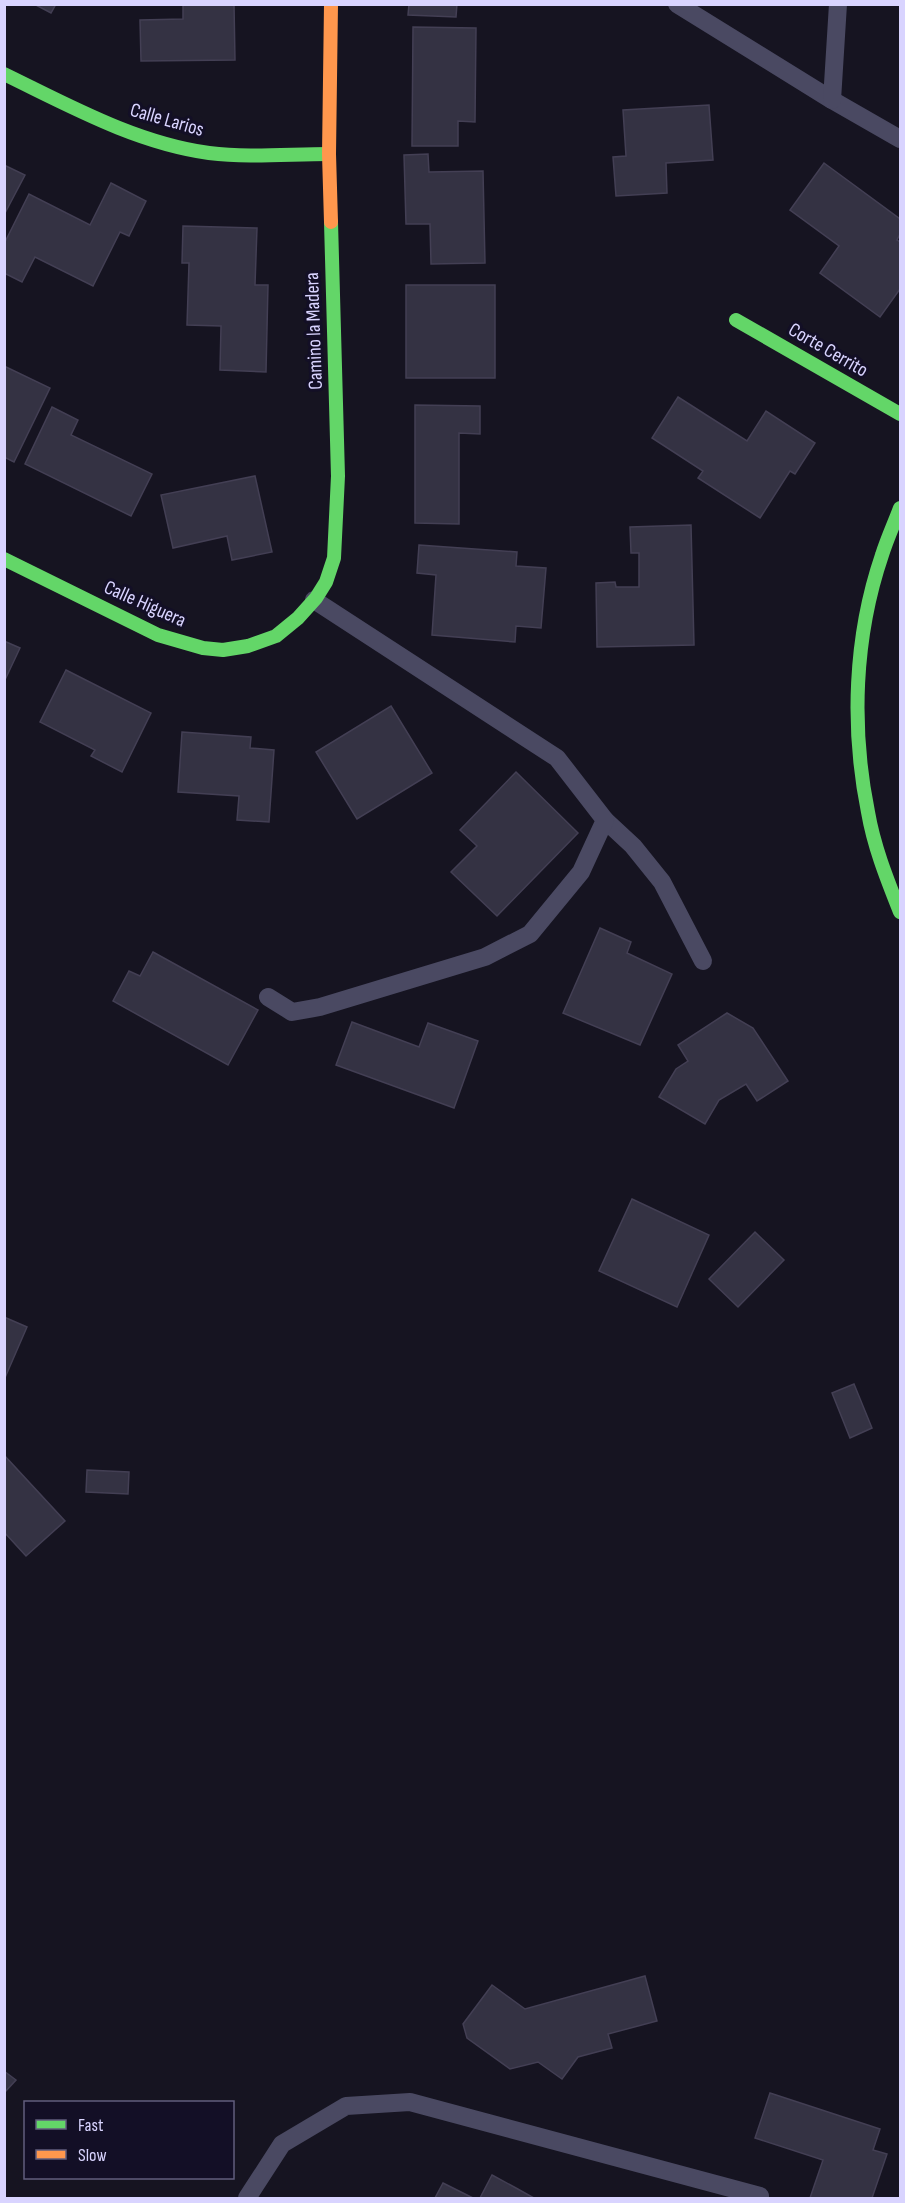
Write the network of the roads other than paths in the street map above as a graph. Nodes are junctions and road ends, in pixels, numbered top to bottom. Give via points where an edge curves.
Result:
1 (331, 4) edge
2 (677, 4) edge
3 (838, 4) edge
4 (4, 74) edge
5 (832, 100) junction
6 (900, 139) edge
7 (329, 154) junction
8 (736, 320) dead end
9 (900, 414) edge
10 (900, 508) edge
11 (4, 559) edge
12 (314, 600) junction
13 (276, 636) joint
14 (605, 820) junction
15 (900, 912) edge
16 (703, 961) dead end
17 (268, 997) dead end
18 (760, 2196) dead end
19 (247, 2199) edge

1 - 7 street, Camino la Madera
2 - 5 lane
3 - 5 lane
4 - 7 street, Calle Larios via 163,144 231,155
5 - 6 lane
7 - 12 street, Camino la Madera via 338,476 334,558 326,582
8 - 9 street, Corte Cerrito
10 - 15 street via 868,611 858,717 861,769 870,820
11 - 13 street, Calle Higuera via 158,635 203,648 224,650
12 - 13 street, Camino la Madera
12 - 14 lane via 557,758
14 - 16 lane via 633,846 662,882
14 - 17 lane via 581,872 530,934 485,957 320,1007 292,1012
18 - 19 lane via 410,2102 346,2106 300,2133 282,2144

